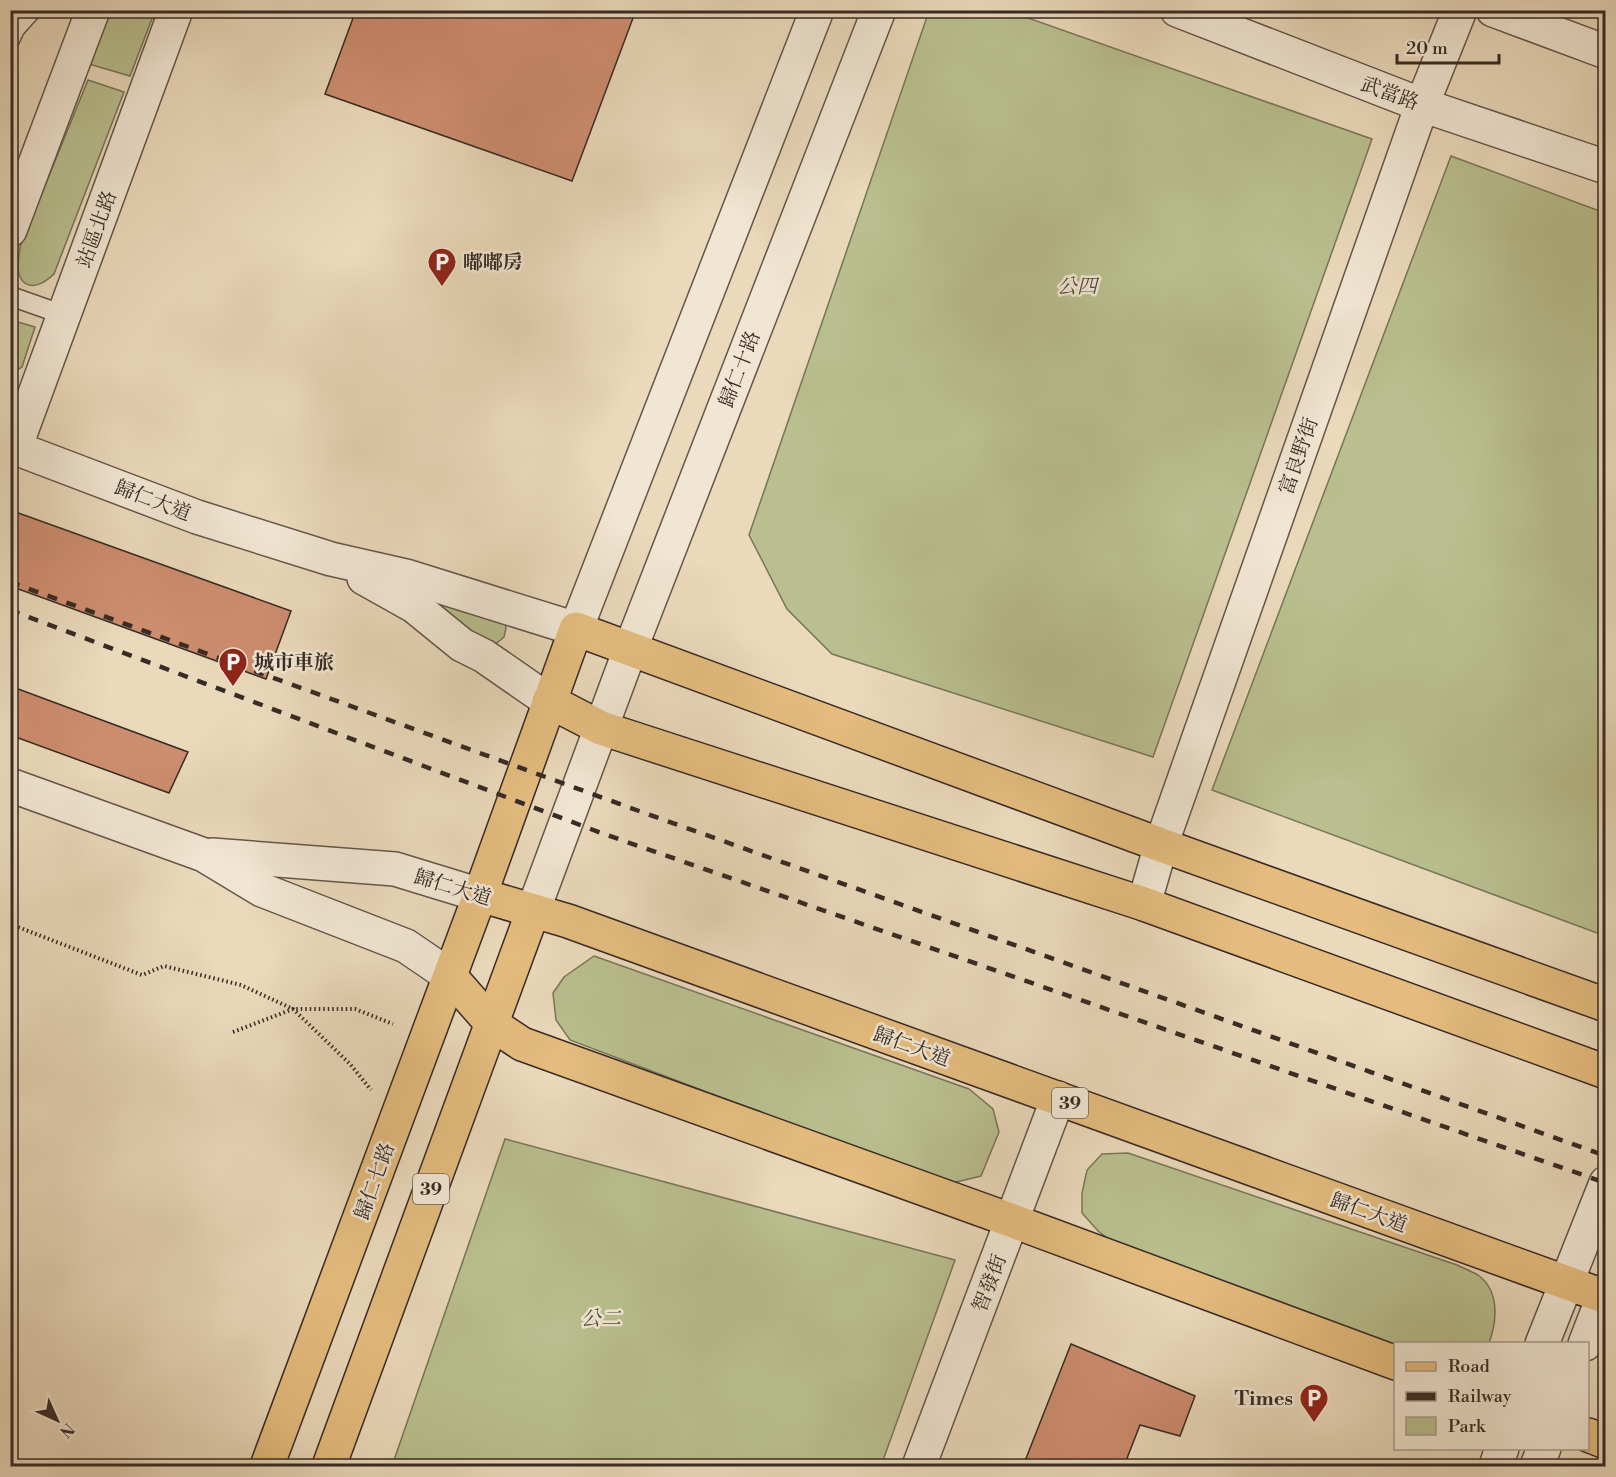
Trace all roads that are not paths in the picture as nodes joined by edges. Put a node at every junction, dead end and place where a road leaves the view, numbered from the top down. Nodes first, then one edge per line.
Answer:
1 (32, 10) edge
2 (93, 10) edge
3 (176, 10) edge
4 (817, 10) edge
5 (879, 10) edge
6 (1177, 10) edge
7 (1460, 10) edge
8 (1493, 10) edge
9 (10, 40) edge
10 (1605, 52) edge
11 (1422, 105) junction
12 (1605, 167) edge
13 (10, 230) edge
14 (10, 296) edge
15 (64, 315) junction
16 (13, 447) edge
17 (331, 559) junction
18 (576, 629) junction
19 (630, 650) junction
20 (549, 701) junction
21 (601, 728) junction
22 (10, 784) edge
23 (1161, 844) junction
24 (204, 855) junction
25 (480, 895) junction
26 (1143, 904) junction
27 (533, 911) junction
28 (450, 976) junction
29 (1605, 1005) edge
30 (492, 1024) junction
31 (1605, 1072) edge
32 (1058, 1098) junction
33 (1605, 1183) edge
34 (1013, 1221) junction
35 (1565, 1283) junction
36 (1605, 1294) edge
37 (1543, 1342) edge
38 (1586, 1342) edge
39 (1394, 1363) edge
40 (1589, 1436) edge
41 (1605, 1442) edge
42 (1502, 1450) edge
43 (1544, 1450) edge
44 (267, 1467) edge
45 (328, 1467) edge
46 (919, 1467) edge
47 (1496, 1467) edge
48 (1538, 1467) edge

1 - 9 lane
2 - 13 street
3 - 15 street, 站區北路
4 - 18 street
5 - 19 street, 歸仁十路
6 - 11 street, 武當路
7 - 11 street, 富良野街
8 - 10 street
11 - 12 street, 武當路
11 - 23 street, 富良野街
14 - 15 lane
15 - 16 street, 站區北路
16 - 17 street, 歸仁大道
17 - 18 street, 歸仁大道
17 - 20 street, 歸仁大道
18 - 19 main road, 歸仁大道
18 - 20 main road
19 - 21 street, 歸仁十路
19 - 23 main road, 歸仁大道
20 - 21 main road, 歸仁大道
20 - 25 main road, 歸仁七路
21 - 26 main road, 歸仁大道
21 - 27 street, 歸仁十路
22 - 24 street, 歸仁大道
23 - 26 street, 富良野街
23 - 29 main road, 歸仁大道
24 - 25 street, 歸仁大道
24 - 28 street, 歸仁大道
25 - 27 main road, 歸仁大道 / 39
25 - 28 main road, 歸仁七路
26 - 31 main road, 歸仁大道
27 - 30 main road, 39
27 - 32 main road, 歸仁大道 / 39
28 - 30 main road, 歸仁大道
28 - 44 main road, 歸仁七路
30 - 34 main road, 歸仁大道
30 - 45 main road, 39
32 - 34 street, 智發街
32 - 35 main road, 歸仁大道 / 39
33 - 35 street
34 - 39 main road, 歸仁大道
34 - 46 street, 智發街
35 - 36 main road, 歸仁大道 / 39
35 - 37 street
36 - 38 street
40 - 41 main road
42 - 47 street
43 - 48 street

